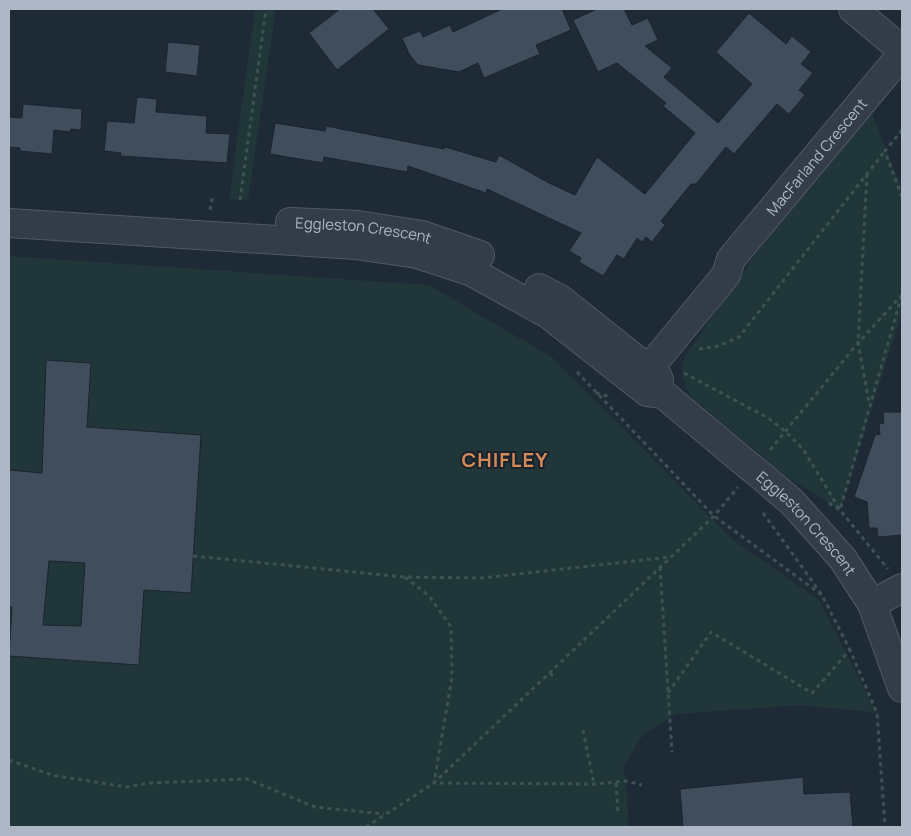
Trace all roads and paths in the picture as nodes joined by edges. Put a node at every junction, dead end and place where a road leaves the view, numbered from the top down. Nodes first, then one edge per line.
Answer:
1 (266, 9) edge
2 (853, 9) edge
3 (902, 52) edge
4 (902, 130) edge
5 (885, 151) junction
6 (867, 174) junction
7 (902, 197) edge
8 (240, 200) dead end
9 (9, 204) edge
10 (9, 223) edge
11 (902, 295) edge
12 (858, 343) junction
13 (697, 349) dead end
14 (571, 365) dead end
15 (636, 372) junction
16 (672, 386) junction
17 (870, 403) junction
18 (786, 432) junction
19 (755, 468) junction
20 (761, 509) dead end
21 (840, 510) junction
22 (714, 516) junction
23 (193, 556) dead end
24 (670, 557) junction
25 (660, 567) junction
26 (404, 577) junction
27 (897, 582) edge
28 (822, 595) junction
29 (872, 604) junction
30 (850, 650) junction
31 (550, 672) junction
32 (556, 679) dead end
33 (902, 688) edge
34 (668, 693) junction
35 (583, 730) dead end
36 (672, 752) dead end
37 (9, 760) edge
38 (434, 783) junction
39 (616, 783) junction
40 (594, 784) junction
41 (642, 785) dead end
42 (618, 813) dead end
43 (385, 815) junction
44 (366, 827) edge
45 (885, 827) edge

1 - 8 path
2 - 3 street
3 - 15 street, MacFarland Crescent
4 - 5 path
5 - 6 path
5 - 7 path
6 - 12 path
6 - 13 path
9 - 15 street, Eggleston Crescent
10 - 15 street, Eggleston Crescent
11 - 12 path
11 - 17 path
12 - 17 path
12 - 18 path
14 - 22 path
15 - 16 street, Eggleston Crescent
16 - 18 path
16 - 19 street, Eggleston Crescent
17 - 21 path
18 - 19 path
18 - 21 path
19 - 22 path
19 - 29 street, Eggleston Crescent
20 - 28 path
21 - 27 path
22 - 24 path
22 - 28 path
23 - 26 path
24 - 25 path
24 - 26 path
25 - 31 path
25 - 34 path
26 - 38 path
27 - 29 street
28 - 30 path
29 - 33 street, Eggleston Crescent
30 - 34 path
30 - 45 path
31 - 32 path
31 - 38 path
34 - 36 path
35 - 40 path
37 - 43 path
38 - 40 path
38 - 43 path
39 - 40 path
39 - 41 path
39 - 42 path
43 - 44 path

